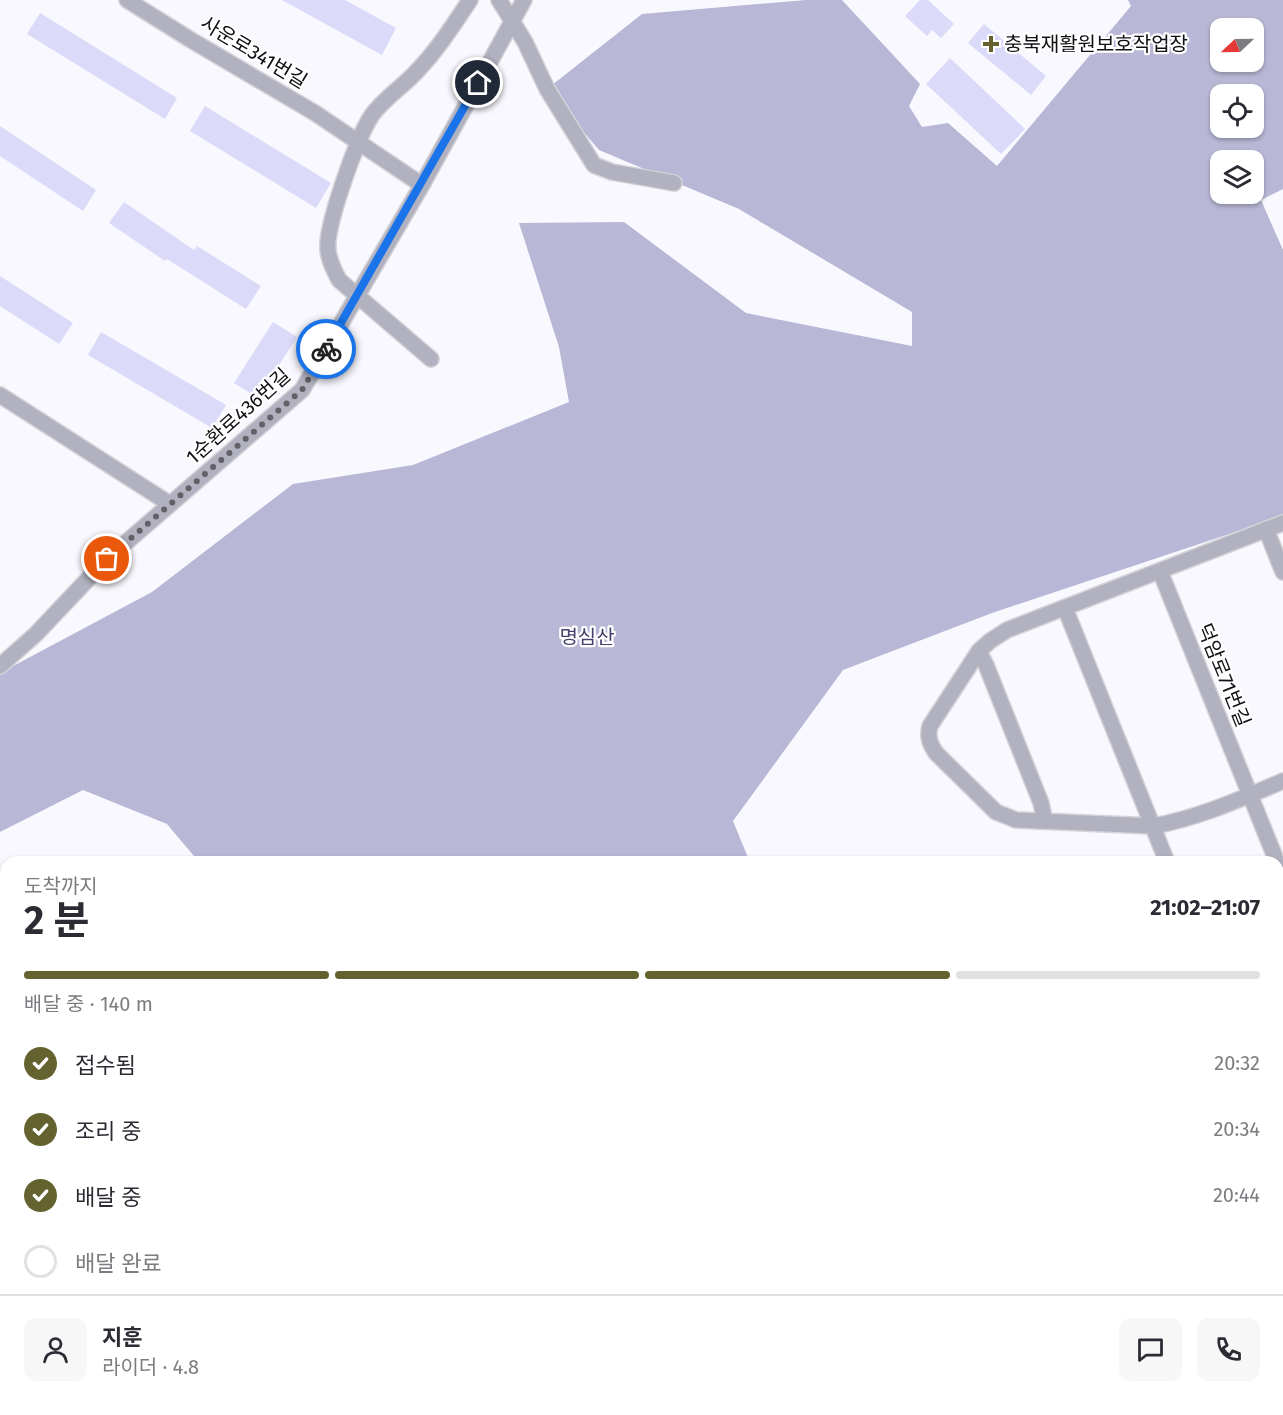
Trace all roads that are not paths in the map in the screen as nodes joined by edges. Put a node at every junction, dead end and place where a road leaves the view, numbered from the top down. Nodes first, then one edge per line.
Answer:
1 (128, 0) edge
2 (470, 0) edge
3 (499, 0) edge
4 (524, 0) edge
5 (512, 22) junction
6 (358, 141) junction
7 (674, 183) dead end
8 (422, 185) junction
9 (357, 297) junction
10 (431, 359) dead end
11 (0, 395) edge
12 (170, 504) junction
13 (1283, 523) edge
14 (1266, 529) junction
15 (1160, 571) junction
16 (1283, 572) edge
17 (1065, 608) junction
18 (978, 651) junction
19 (0, 666) edge
20 (1283, 781) edge
21 (1250, 795) junction
22 (1045, 821) junction
23 (1153, 826) junction
24 (1165, 856) edge
25 (1274, 856) edge

1 - 6 street, 사운로341번길
2 - 6 street
3 - 5 street
4 - 5 street, 1순환로436번길
5 - 7 street
5 - 8 street, 1순환로436번길
6 - 8 street
6 - 9 street
8 - 9 street, 1순환로436번길
9 - 10 street
9 - 12 street, 1순환로436번길
11 - 12 street
12 - 19 street, 1순환로436번길
13 - 14 street
14 - 15 street
14 - 16 street
15 - 17 street
15 - 21 street, 덕암로71번길
17 - 18 street
17 - 23 street
18 - 22 street
18 - 22 street
20 - 21 street
21 - 23 street
21 - 25 street, 덕암로71번길
22 - 23 street
23 - 24 street

